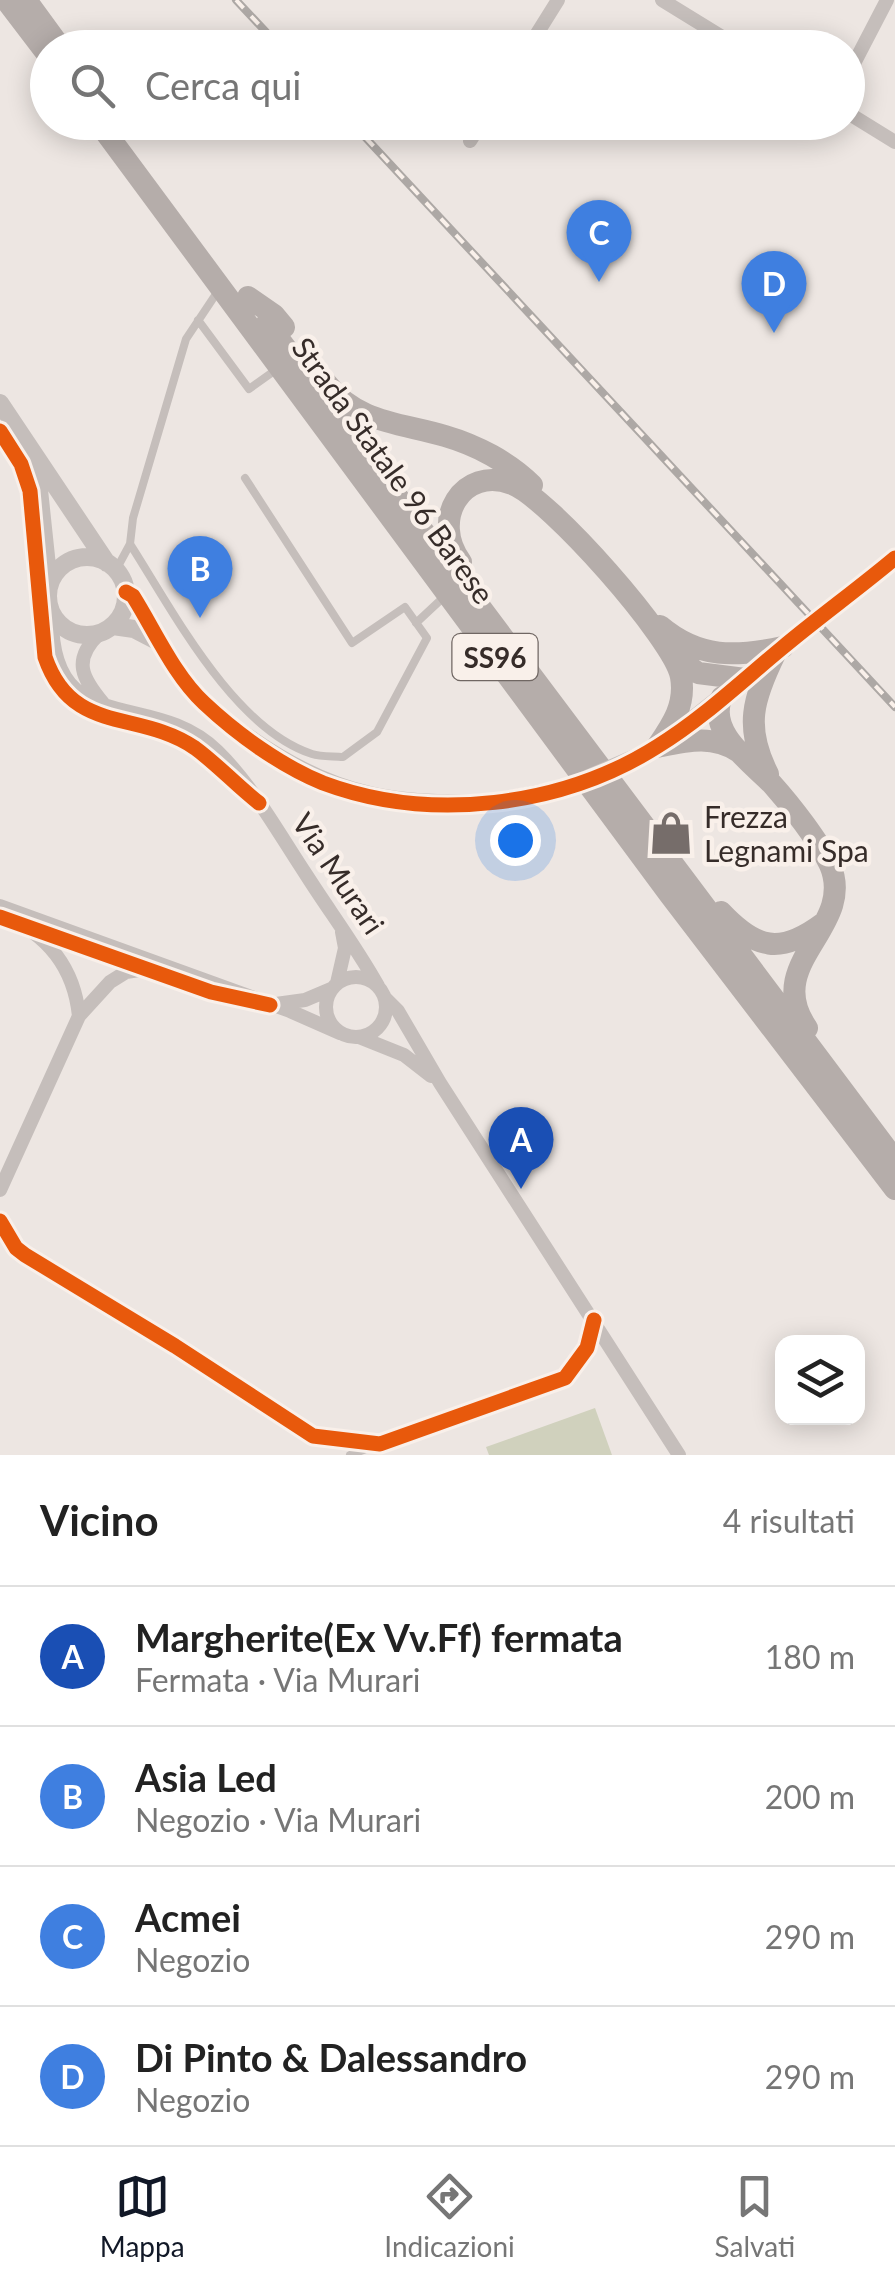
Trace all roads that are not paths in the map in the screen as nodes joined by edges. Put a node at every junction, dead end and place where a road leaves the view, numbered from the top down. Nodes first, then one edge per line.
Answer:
1 (6, 0) edge
2 (26, 0) edge
3 (558, 0) edge
4 (662, 0) edge
5 (887, 0) edge
6 (48, 30) edge
7 (539, 30) edge
8 (711, 30) edge
9 (30, 31) edge
10 (865, 42) edge
11 (865, 123) edge
12 (112, 140) edge
13 (131, 140) edge
14 (895, 142) edge
15 (221, 286) junction
16 (248, 297) junction
17 (198, 320) junction
18 (280, 366) junction
19 (0, 403) edge
20 (15, 426) junction
21 (245, 478) dead end
22 (561, 523) junction
23 (130, 544) junction
24 (891, 562) edge
25 (112, 567) junction
26 (49, 585) junction
27 (126, 592) junction
28 (448, 593) junction
29 (642, 611) junction
30 (52, 615) junction
31 (416, 623) junction
32 (106, 630) junction
33 (159, 642) junction
34 (782, 648) junction
35 (673, 654) junction
36 (744, 679) junction
37 (534, 680) junction
38 (722, 696) junction
39 (103, 704) junction
40 (653, 749) junction
41 (739, 752) junction
42 (774, 786) junction
43 (616, 790) junction
44 (0, 910) edge
45 (825, 922) junction
46 (342, 932) junction
47 (190, 976) junction
48 (334, 986) junction
49 (382, 992) junction
50 (270, 1004) junction
51 (79, 1016) junction
52 (340, 1033) junction
53 (357, 1037) junction
54 (440, 1083) junction
55 (893, 1158) edge
56 (895, 1189) edge
57 (0, 1190) edge
58 (0, 1223) edge
59 (0, 1244) edge
60 (594, 1320) junction
61 (380, 1444) junction
62 (350, 1455) edge
63 (679, 1455) edge

1 - 9 main road
2 - 6 main road
3 - 7 street
4 - 8 street
5 - 10 street
11 - 14 street
12 - 15 main road, Strada Statale 96 Barese / SS96
13 - 16 main road, Strada Statale 96 Barese / SS96
15 - 17 lane
15 - 18 main road, Strada Statale 96 Barese / SS96
16 - 22 main road
16 - 37 main road, Strada Statale 96 Barese / SS96
17 - 18 lane
17 - 23 lane
18 - 28 main road, Strada Statale 96 Barese / SS96
19 - 20 street
20 - 25 street
20 - 26 street
21 - 31 lane
22 - 29 main road
22 - 37 main road
23 - 25 lane
23 - 31 lane
24 - 34 street, bridge
25 - 26 street
25 - 27 street
26 - 30 street
27 - 32 street
27 - 33 street
28 - 31 lane
28 - 56 main road, Strada Statale 96 Barese / SS96
29 - 34 main road
29 - 35 main road
30 - 32 street
30 - 39 street, Via Murari
32 - 33 street
32 - 39 street
33 - 40 street, bridge
34 - 36 street
34 - 42 main road
35 - 36 main road
35 - 40 main road
36 - 38 street
37 - 43 main road, Strada Statale 96 Barese / SS96
38 - 40 street
38 - 41 main road
39 - 46 street, Via Murari
40 - 41 main road
41 - 42 main road
42 - 45 main road
43 - 45 main road
43 - 55 main road, Strada Statale 96 Barese / SS96
44 - 47 street
44 - 51 street
45 - 55 main road
46 - 48 street
46 - 49 street, Via Murari
47 - 50 street
47 - 51 street
48 - 49 street, Via Murari
48 - 50 street, Via Murari
48 - 52 street
49 - 53 street
49 - 54 street, Via Murari
50 - 52 street, Via Murari
51 - 57 street
52 - 53 street, Via Murari
53 - 54 street, Via Murari
54 - 60 street, Via Murari
58 - 59 street
58 - 61 street
60 - 61 street
60 - 63 street, Via Murari
61 - 62 lane

